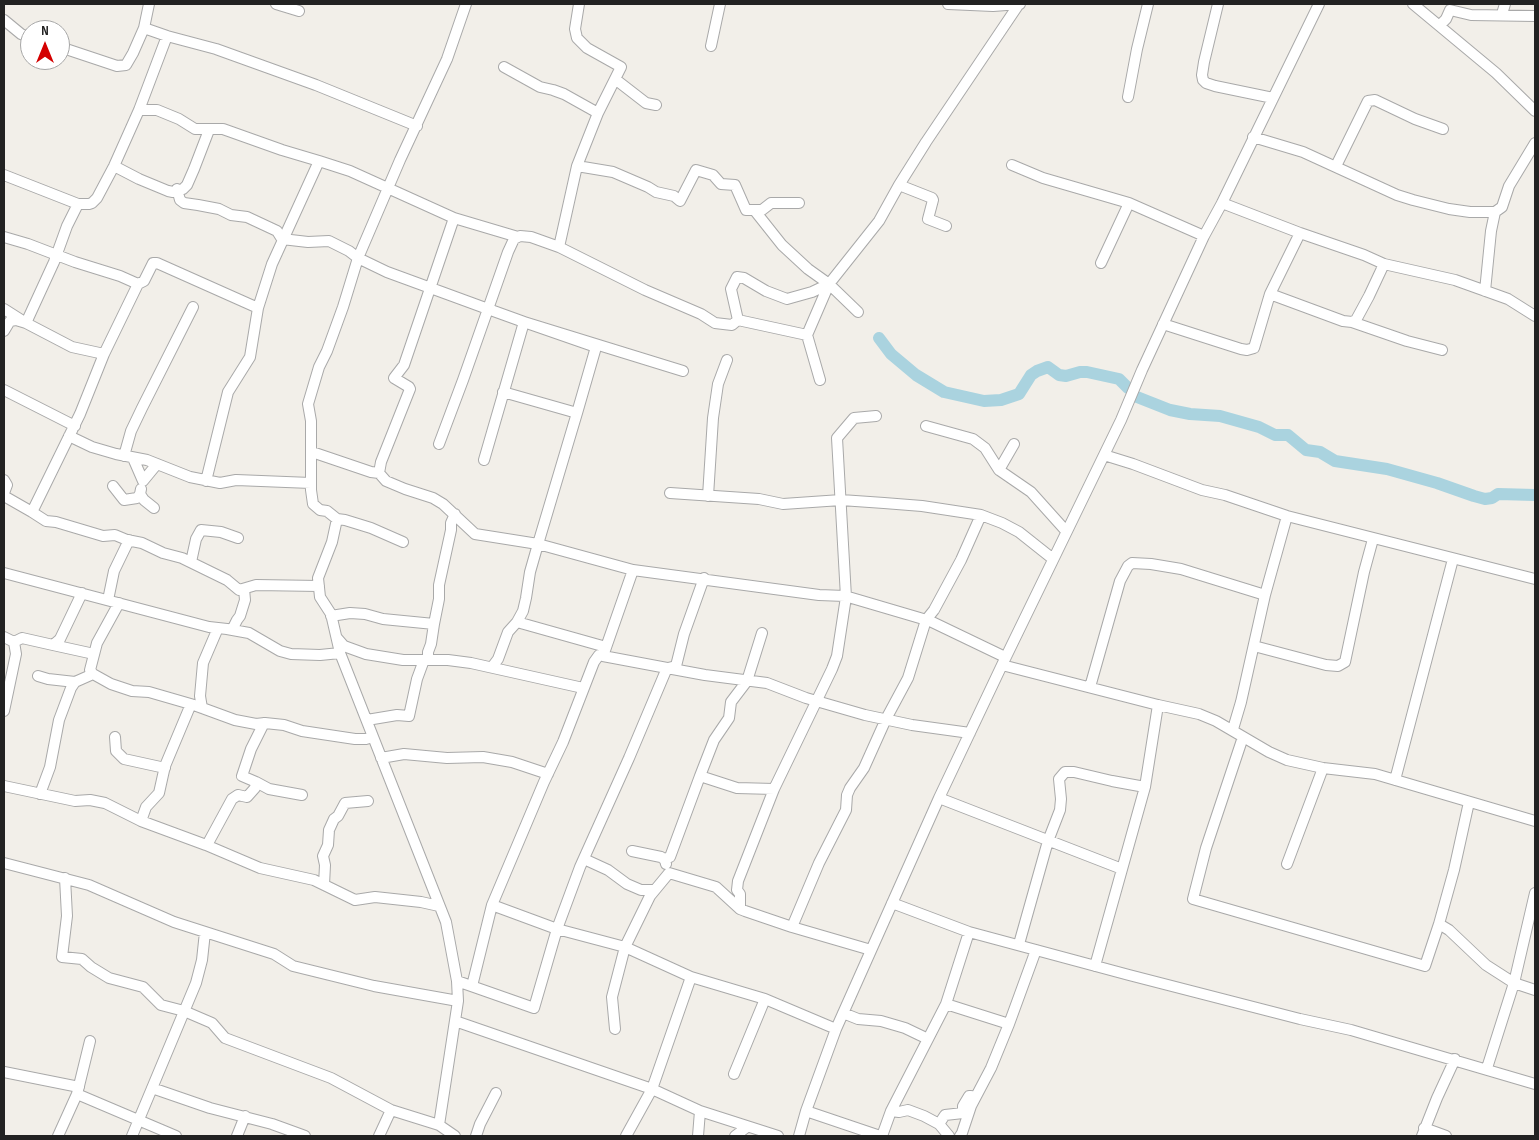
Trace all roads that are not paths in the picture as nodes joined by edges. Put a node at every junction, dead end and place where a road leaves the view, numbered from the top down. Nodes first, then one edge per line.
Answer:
1 (149, 4) edge
2 (276, 4) edge
3 (466, 4) edge
4 (579, 4) edge
5 (720, 4) edge
6 (948, 4) edge
7 (1020, 4) edge
8 (1148, 4) edge
9 (1218, 4) edge
10 (1319, 4) edge
11 (1413, 4) edge
12 (1505, 4) edge
13 (1451, 7) edge
14 (299, 11) dead end
15 (1502, 14) junction
16 (1535, 16) edge
17 (4, 20) edge
18 (1440, 25) junction
19 (144, 28) junction
20 (20, 33) edge
21 (167, 36) junction
22 (711, 46) dead end
23 (70, 50) edge
24 (504, 67) dead end
25 (615, 79) junction
26 (145, 92) junction
27 (1128, 97) dead end
28 (1273, 98) junction
29 (656, 105) dead end
30 (139, 110) junction
31 (157, 110) junction
32 (1535, 111) edge
33 (598, 113) junction
34 (417, 126) junction
35 (1443, 129) dead end
36 (209, 130) junction
37 (1253, 137) junction
38 (1535, 144) edge
39 (319, 161) junction
40 (1012, 165) dead end
41 (114, 166) junction
42 (577, 166) junction
43 (1336, 166) junction
44 (4, 175) edge
45 (899, 185) junction
46 (178, 189) junction
47 (388, 190) junction
48 (799, 202) dead end
49 (1222, 202) junction
50 (78, 204) junction
51 (1129, 204) junction
52 (755, 211) junction
53 (1495, 212) junction
54 (454, 218) junction
55 (946, 226) dead end
56 (1300, 233) junction
57 (1204, 236) junction
58 (4, 237) edge
59 (518, 237) junction
60 (282, 239) junction
61 (559, 247) junction
62 (57, 254) junction
63 (358, 258) junction
64 (1101, 263) dead end
65 (1384, 264) junction
66 (138, 284) junction
67 (829, 284) junction
68 (431, 288) junction
69 (1484, 291) junction
70 (1270, 294) junction
71 (193, 307) dead end
72 (258, 308) junction
73 (4, 309) edge
74 (488, 309) junction
75 (858, 312) dead end
76 (1535, 316) edge
77 (738, 320) junction
78 (524, 322) junction
79 (1352, 322) junction
80 (26, 323) junction
81 (1162, 324) junction
82 (4, 331) edge
83 (807, 335) junction
84 (1442, 350) dead end
85 (104, 354) junction
86 (728, 360) dead end
87 (683, 371) dead end
88 (820, 380) dead end
89 (4, 390) edge
90 (503, 392) junction
91 (577, 414) junction
92 (876, 416) dead end
93 (75, 426) junction
94 (926, 426) dead end
95 (70, 436) junction
96 (438, 444) dead end
97 (1014, 444) dead end
98 (312, 452) junction
99 (1104, 455) junction
100 (128, 457) junction
101 (484, 460) dead end
102 (157, 464) junction
103 (1000, 470) junction
104 (379, 473) junction
105 (4, 480) edge
106 (206, 480) junction
107 (143, 481) junction
108 (311, 483) junction
109 (113, 486) dead end
110 (670, 493) dead end
111 (4, 494) edge
112 (140, 494) junction
113 (708, 496) junction
114 (841, 500) junction
115 (154, 508) dead end
116 (32, 512) junction
117 (455, 514) junction
118 (981, 515) junction
119 (1287, 516) junction
120 (337, 519) junction
121 (1066, 531) junction
122 (238, 538) dead end
123 (1373, 538) junction
124 (129, 540) junction
125 (403, 542) dead end
126 (538, 544) junction
127 (1053, 559) junction
128 (1453, 559) junction
129 (191, 562) junction
130 (633, 570) junction
131 (4, 573) edge
132 (704, 578) junction
133 (1535, 579) edge
134 (319, 586) junction
135 (244, 589) junction
136 (82, 593) junction
137 (1265, 595) junction
138 (846, 597) junction
139 (113, 602) junction
140 (331, 616) junction
141 (926, 620) junction
142 (517, 622) junction
143 (434, 624) junction
144 (218, 628) junction
145 (232, 630) junction
146 (762, 633) dead end
147 (4, 638) edge
148 (337, 638) junction
149 (14, 642) junction
150 (53, 645) junction
151 (1254, 646) junction
152 (604, 651) junction
153 (94, 654) junction
154 (366, 654) junction
155 (342, 656) junction
156 (426, 660) junction
157 (1004, 661) junction
158 (492, 667) junction
159 (666, 668) junction
160 (93, 674) junction
161 (38, 676) dead end
162 (747, 681) junction
163 (75, 682) junction
164 (1090, 687) junction
165 (583, 688) junction
166 (816, 701) junction
167 (192, 704) junction
168 (1158, 705) junction
169 (202, 708) junction
170 (4, 711) edge
171 (886, 719) junction
172 (367, 720) junction
173 (264, 723) junction
174 (1233, 729) junction
175 (970, 733) junction
176 (115, 737) dead end
177 (373, 737) junction
178 (1243, 737) junction
179 (381, 758) junction
180 (165, 768) junction
181 (1323, 768) junction
182 (548, 774) junction
183 (700, 776) junction
184 (1395, 780) junction
185 (256, 782) junction
186 (4, 786) edge
187 (1145, 787) junction
188 (774, 789) junction
189 (40, 794) junction
190 (302, 795) dead end
191 (940, 798) junction
192 (368, 801) dead end
193 (1470, 802) junction
194 (141, 820) junction
195 (1535, 821) edge
196 (1048, 841) junction
197 (207, 845) junction
198 (632, 851) dead end
199 (584, 859) junction
200 (664, 859) junction
201 (4, 863) edge
202 (1288, 864) dead end
203 (1122, 869) junction
204 (669, 873) junction
205 (65, 878) junction
206 (324, 885) junction
207 (655, 890) junction
208 (1535, 893) edge
209 (892, 903) junction
210 (492, 905) junction
211 (439, 906) junction
212 (740, 909) junction
213 (1439, 924) junction
214 (792, 927) junction
215 (558, 929) junction
216 (205, 932) junction
217 (968, 932) junction
218 (1019, 944) junction
219 (625, 947) junction
220 (871, 950) junction
221 (1036, 950) junction
222 (1095, 966) junction
223 (691, 977) junction
224 (457, 981) junction
225 (1514, 983) junction
226 (472, 986) junction
227 (1535, 990) edge
228 (765, 999) junction
229 (458, 1001) junction
230 (946, 1004) junction
231 (184, 1012) junction
232 (843, 1013) junction
233 (455, 1021) junction
234 (1009, 1024) junction
235 (615, 1029) dead end
236 (836, 1029) junction
237 (928, 1039) junction
238 (90, 1040) dead end
239 (1455, 1059) junction
240 (1487, 1068) junction
241 (4, 1072) edge
242 (734, 1074) dead end
243 (1535, 1084) edge
244 (152, 1088) junction
245 (652, 1089) junction
246 (78, 1090) junction
247 (496, 1093) dead end
248 (977, 1094) junction
249 (390, 1110) junction
250 (700, 1111) junction
251 (806, 1111) junction
252 (891, 1111) junction
253 (245, 1116) junction
254 (140, 1120) junction
255 (939, 1124) junction
256 (439, 1125) junction
257 (747, 1127) junction
258 (1423, 1132) edge
259 (58, 1136) edge
260 (132, 1136) edge
261 (176, 1136) edge
262 (237, 1136) edge
263 (305, 1136) edge
264 (379, 1136) edge
265 (455, 1136) edge
266 (476, 1136) edge
267 (626, 1136) edge
268 (698, 1136) edge
269 (734, 1136) edge
270 (778, 1136) edge
271 (799, 1136) edge
272 (881, 1136) edge
273 (949, 1136) edge
274 (960, 1136) edge
275 (1446, 1136) edge

1 - 19 street
2 - 14 street
3 - 34 street
4 - 25 street
5 - 22 street
6 - 7 street
7 - 45 street
8 - 27 street
9 - 28 street
10 - 28 street
11 - 18 street
12 - 15 street
13 - 15 street
13 - 18 street
15 - 16 street
17 - 20 street
18 - 32 street
19 - 21 street
19 - 23 street
21 - 26 street
21 - 34 street
24 - 33 street
25 - 29 street
25 - 33 street
26 - 30 street
26 - 31 street
28 - 37 street
30 - 31 street
30 - 41 street
31 - 36 street
33 - 42 street
34 - 47 street
35 - 43 street
36 - 39 street
36 - 46 street
37 - 43 street
37 - 49 street
38 - 53 street
39 - 47 street
39 - 60 street
40 - 51 street
41 - 46 street
41 - 50 street
42 - 52 street
42 - 61 street
43 - 53 street
44 - 50 street
45 - 55 street
45 - 67 street
46 - 60 street
47 - 54 street
47 - 63 street
48 - 52 street
49 - 56 street
49 - 57 street
50 - 62 street
51 - 57 street
51 - 64 street
52 - 67 street
53 - 69 street
54 - 59 street
54 - 68 street
56 - 65 street
56 - 70 street
57 - 81 street
58 - 62 street
59 - 61 street
59 - 74 street
60 - 63 street
60 - 72 street
61 - 77 street
62 - 66 street
62 - 80 street
63 - 68 street
63 - 98 street
65 - 69 street
65 - 79 street
66 - 72 street
66 - 85 street
67 - 75 street
67 - 77 street
67 - 83 street
68 - 74 street
68 - 104 street
69 - 76 street
70 - 79 street
70 - 81 street
71 - 100 street
72 - 106 street
73 - 80 street
74 - 78 street
74 - 96 street
77 - 83 street
78 - 87 street
78 - 90 street
78 - 91 street
79 - 84 street
80 - 82 street
80 - 85 street
81 - 99 street
83 - 88 street
85 - 93 street
86 - 113 street
89 - 93 street
90 - 91 street
90 - 101 street
91 - 126 street
92 - 114 street
93 - 95 street
94 - 103 street
95 - 100 street
95 - 116 street
97 - 103 street
98 - 104 street
98 - 108 street
99 - 119 street
99 - 121 street
100 - 102 street
100 - 107 street
102 - 106 street
102 - 107 street
103 - 121 street
104 - 117 street
105 - 111 street
106 - 108 street
107 - 112 street
108 - 120 street
109 - 112 street
110 - 113 street
111 - 116 street
112 - 115 street
113 - 114 street
114 - 118 street
114 - 138 street
116 - 124 street
117 - 126 street
117 - 143 street
118 - 127 street
118 - 141 street
119 - 123 street
119 - 137 street
120 - 125 street
120 - 134 street
121 - 127 street
122 - 129 street
123 - 128 street
123 - 151 street
124 - 129 street
124 - 139 street
126 - 130 street
126 - 142 street
127 - 157 street
128 - 133 street
128 - 184 street
129 - 135 street
130 - 132 street
130 - 152 street
131 - 136 street
132 - 138 street
132 - 159 street
134 - 135 street
134 - 140 street
135 - 145 street
136 - 139 street
136 - 150 street
137 - 151 street
137 - 164 street
138 - 141 street
138 - 166 street
139 - 144 street
139 - 153 street
140 - 143 street
140 - 148 street
141 - 157 street
141 - 171 street
142 - 152 street
142 - 158 street
143 - 156 street
144 - 145 street
144 - 169 street
145 - 155 street
146 - 162 street
147 - 149 street
148 - 154 street
148 - 155 street
149 - 150 street
149 - 170 street
150 - 153 street
151 - 174 street
152 - 159 street
152 - 165 street
153 - 160 street
154 - 155 street
154 - 156 street
155 - 172 street
156 - 158 street
156 - 172 street
157 - 164 street
157 - 175 street
158 - 165 street
159 - 162 street
159 - 199 street
160 - 163 street
160 - 167 street
161 - 163 street
162 - 166 street
162 - 183 street
163 - 189 street
164 - 168 street
165 - 182 street
166 - 171 street
166 - 188 street
167 - 169 street
167 - 180 street
168 - 174 street
168 - 187 street
169 - 173 street
171 - 175 street
171 - 214 street
172 - 177 street
173 - 177 street
173 - 185 street
174 - 178 street
175 - 191 street
176 - 180 street
177 - 179 street
178 - 181 street
178 - 213 street
179 - 182 street
179 - 211 street
180 - 194 street
181 - 184 street
181 - 202 street
182 - 210 street
183 - 188 street
183 - 200 street
184 - 193 street
185 - 190 street
185 - 197 street
186 - 189 street
187 - 196 street
187 - 203 street
188 - 212 street
189 - 194 street
191 - 196 street
191 - 209 street
192 - 206 street
193 - 195 street
193 - 213 street
194 - 197 street
196 - 203 street
196 - 218 street
197 - 206 street
198 - 200 street
199 - 207 street
199 - 215 street
200 - 204 street
201 - 205 street
203 - 222 street
204 - 207 street
204 - 212 street
205 - 216 street
205 - 231 street
206 - 211 street
207 - 219 street
208 - 225 street
209 - 217 street
209 - 220 street
210 - 215 street
210 - 226 street
211 - 224 street
212 - 214 street
213 - 225 street
214 - 220 street
215 - 219 street
215 - 226 street
216 - 229 street
216 - 231 street
217 - 218 street
217 - 230 street
218 - 221 street
219 - 223 street
219 - 235 street
220 - 232 street
221 - 222 street
221 - 234 street
222 - 239 street
223 - 228 street
223 - 245 street
224 - 226 street
224 - 229 street
225 - 227 street
225 - 240 street
228 - 236 street
228 - 242 street
229 - 233 street
230 - 234 street
230 - 237 street
231 - 244 street
231 - 249 street
232 - 236 street
232 - 237 street
233 - 245 street
233 - 256 street
234 - 248 street
236 - 251 street
237 - 252 street
238 - 246 street
239 - 240 street
239 - 258 street
240 - 243 street
241 - 246 street
244 - 253 street
244 - 254 street
245 - 250 street
245 - 267 street
246 - 254 street
246 - 259 street
247 - 266 street
248 - 255 street
248 - 274 street
249 - 256 street
249 - 264 street
250 - 257 street
250 - 268 street
251 - 271 street
251 - 272 street
252 - 255 street
252 - 272 street
253 - 262 street
253 - 263 street
254 - 260 street
254 - 261 street
255 - 273 street
256 - 265 street
257 - 269 street
257 - 270 street
258 - 275 street

